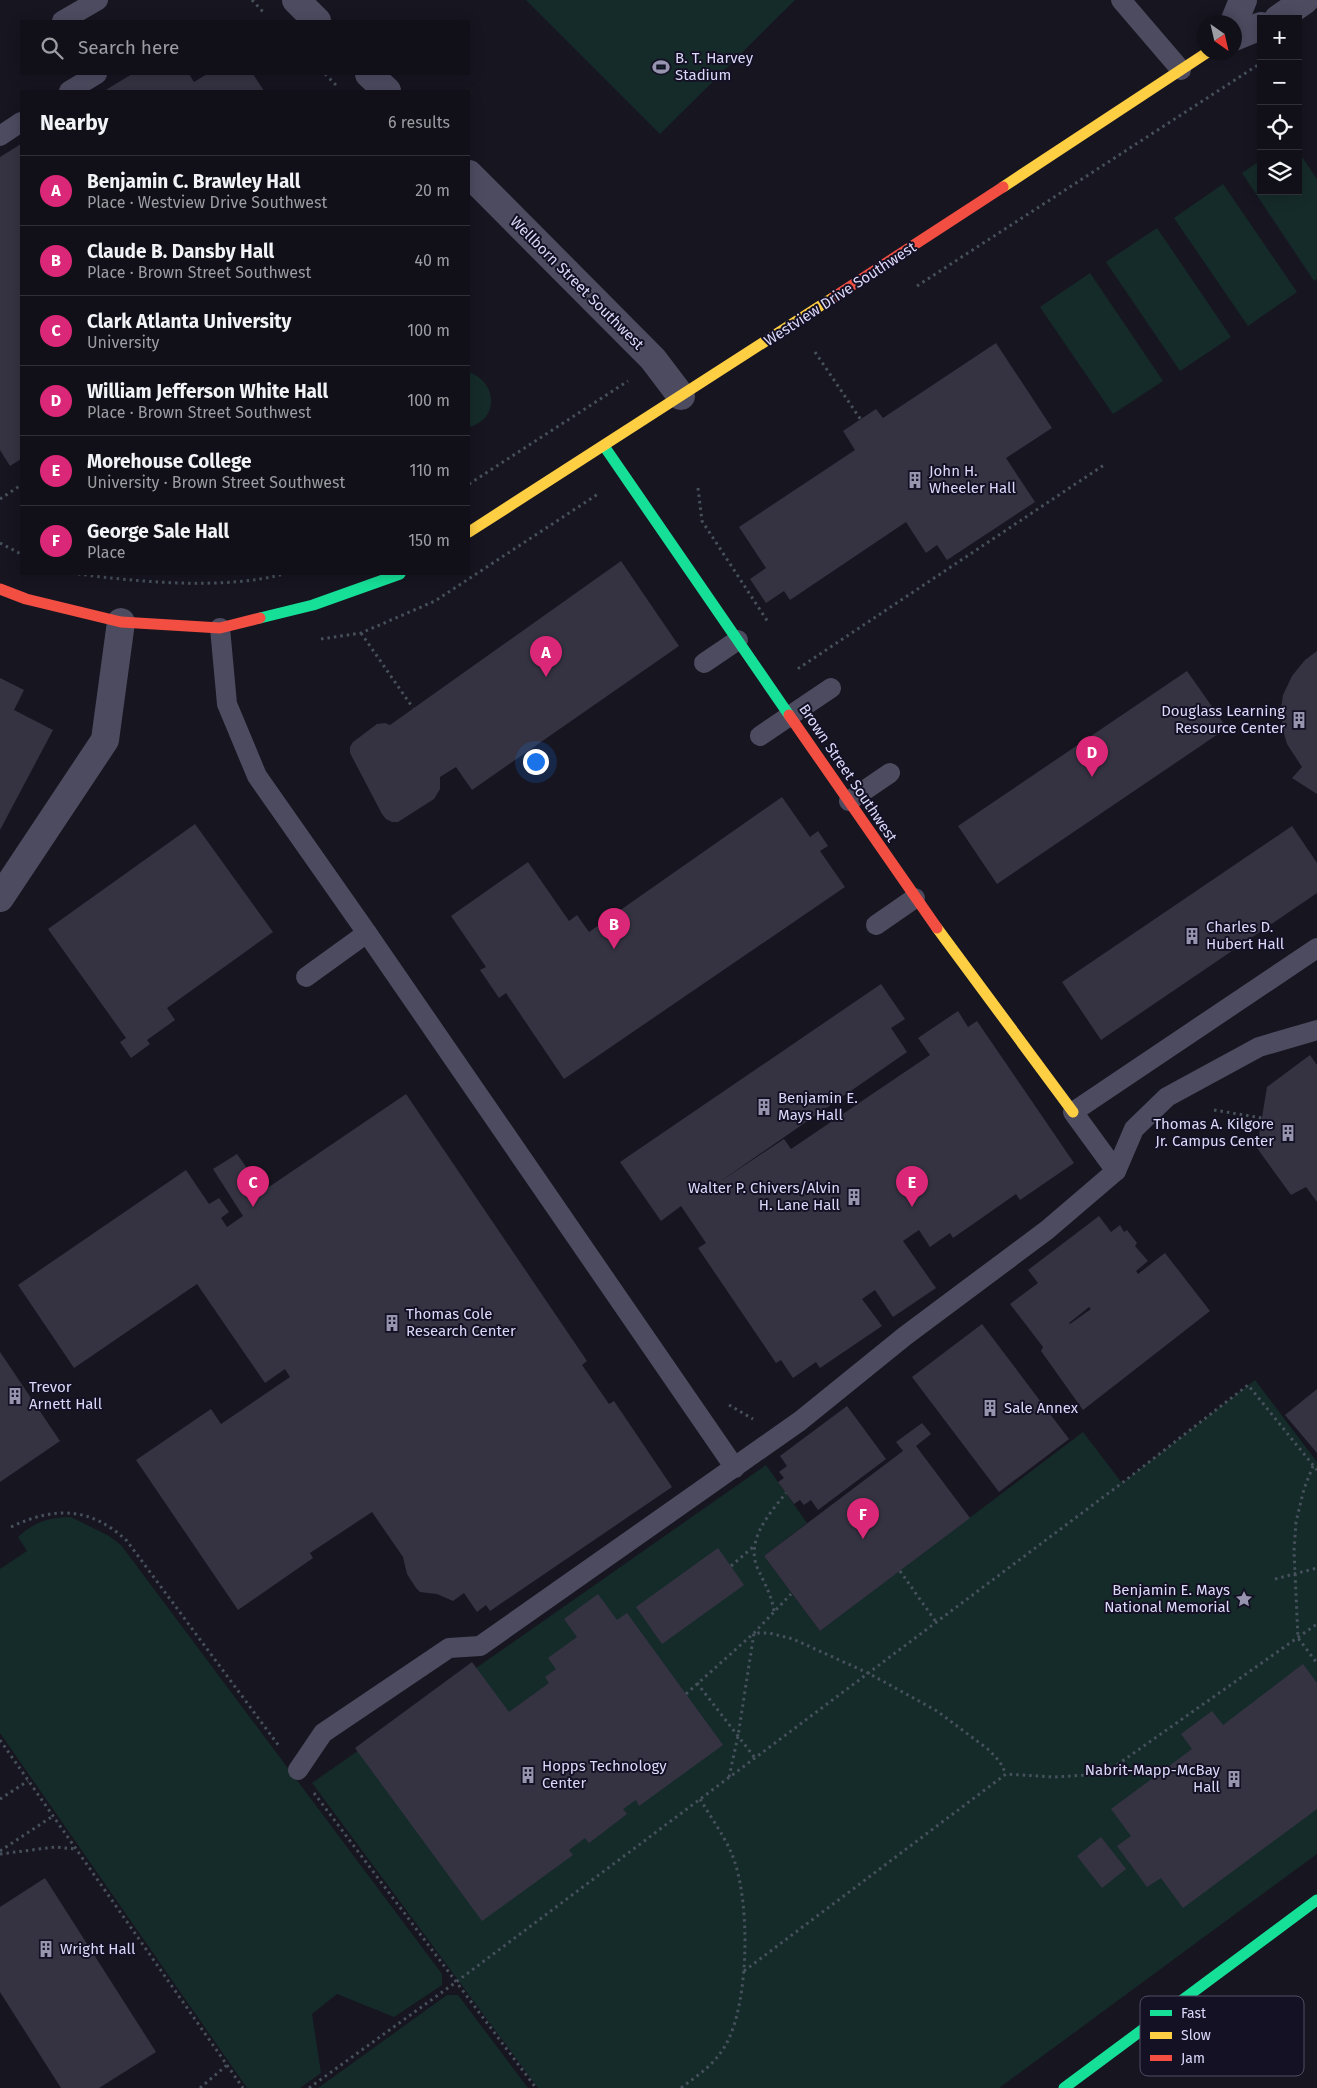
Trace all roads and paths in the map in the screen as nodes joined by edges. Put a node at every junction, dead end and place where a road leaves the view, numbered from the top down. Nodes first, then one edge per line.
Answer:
1 (98, 0) edge
2 (252, 0) edge
3 (296, 0) edge
4 (1121, 0) edge
5 (1243, 0) edge
6 (1305, 0) edge
7 (266, 14) dead end
8 (1237, 15) edge
9 (1284, 15) edge
10 (64, 20) edge
11 (316, 20) edge
12 (1257, 28) edge
13 (1242, 34) edge
14 (1197, 59) edge
15 (1257, 66) edge
16 (1181, 70) junction
17 (94, 75) edge
18 (326, 75) edge
19 (370, 75) edge
20 (71, 90) edge
21 (341, 90) edge
22 (386, 90) edge
23 (20, 123) edge
24 (0, 136) edge
25 (470, 175) edge
26 (914, 288) dead end
27 (823, 346) dead end
28 (815, 352) junction
29 (807, 357) dead end
30 (622, 373) dead end
31 (681, 396) junction
32 (861, 420) dead end
33 (604, 446) junction
34 (1104, 465) dead end
35 (625, 476) junction
36 (470, 483) edge
37 (20, 486) edge
38 (698, 488) dead end
39 (0, 499) edge
40 (470, 531) edge
41 (0, 544) edge
42 (20, 554) edge
43 (89, 575) edge
44 (280, 575) edge
45 (397, 575) edge
46 (0, 589) edge
47 (121, 622) junction
48 (772, 627) dead end
49 (220, 628) junction
50 (361, 633) junction
51 (738, 640) junction
52 (313, 641) dead end
53 (793, 660) dead end
54 (704, 663) dead end
55 (831, 688) dead end
56 (414, 708) dead end
57 (791, 716) junction
58 (760, 736) dead end
59 (890, 773) dead end
60 (849, 801) junction
61 (0, 898) edge
62 (915, 898) junction
63 (876, 925) dead end
64 (367, 933) junction
65 (1317, 948) edge
66 (306, 977) dead end
67 (1317, 1030) edge
68 (1214, 1110) dead end
69 (1073, 1112) junction
70 (1262, 1118) dead end
71 (1116, 1171) junction
72 (722, 1398) dead end
73 (761, 1424) dead end
74 (1314, 1465) junction
75 (735, 1468) junction
76 (1317, 1470) edge
77 (786, 1493) dead end
78 (754, 1547) junction
79 (731, 1566) dead end
80 (1317, 1568) edge
81 (900, 1571) dead end
82 (1295, 1575) junction
83 (1275, 1579) dead end
84 (792, 1594) dead end
85 (774, 1611) junction
86 (936, 1622) junction
87 (1317, 1624) edge
88 (754, 1632) junction
89 (1298, 1638) junction
90 (1317, 1663) edge
91 (868, 1673) junction
92 (697, 1683) junction
93 (686, 1694) dead end
94 (738, 1736) junction
95 (0, 1740) edge
96 (754, 1758) junction
97 (298, 1770) dead end
98 (1006, 1774) junction
99 (728, 1778) junction
100 (28, 1781) junction
101 (0, 1799) edge
102 (700, 1799) junction
103 (52, 1816) junction
104 (76, 1849) junction
105 (0, 1853) edge
106 (1317, 1900) edge
107 (744, 1971) junction
108 (1188, 1996) edge
109 (1140, 2032) edge
110 (227, 2066) junction
111 (200, 2088) edge
112 (243, 2088) edge
113 (309, 2088) edge
114 (681, 2088) edge
115 (1064, 2088) edge

1 - 10 lane
2 - 7 path
3 - 11 street
4 - 16 lane
5 - 8 street
6 - 9 street
12 - 13 street
14 - 16 street, Westview Drive Southwest
15 - 26 path
16 - 31 street, Westview Drive Southwest
17 - 20 lane
18 - 21 path
19 - 22 street
23 - 24 lane
25 - 31 street, Wellborn Street Southwest
27 - 28 path
28 - 29 path
28 - 32 path
30 - 36 path
31 - 33 street, Westview Drive Southwest
33 - 35 street, Brown Street Southwest
33 - 40 street, Westview Drive Southwest
34 - 53 path
35 - 50 path
35 - 51 street, Brown Street Southwest
37 - 39 path
38 - 48 path
41 - 42 path
43 - 44 path
45 - 49 street
46 - 47 street
47 - 49 street
47 - 61 street
49 - 64 lane
50 - 52 path
50 - 56 path
51 - 54 lane
51 - 57 street, Brown Street Southwest
55 - 57 lane
57 - 58 lane
57 - 60 street, Brown Street Southwest
59 - 60 lane
60 - 62 street, Brown Street Southwest
62 - 63 lane
62 - 69 street, Brown Street Southwest
64 - 66 lane
64 - 75 lane
65 - 69 lane
67 - 71 lane
68 - 70 path
69 - 71 lane
71 - 75 lane
72 - 73 path
74 - 76 path
74 - 82 path
74 - 86 path
75 - 97 lane
77 - 78 path
78 - 79 path
78 - 85 path
80 - 82 path
81 - 86 path
82 - 83 path
82 - 89 path
84 - 85 path
85 - 88 path
86 - 91 path
87 - 89 path
88 - 91 path
88 - 92 path
88 - 94 path
89 - 90 path
89 - 98 path
91 - 96 path
91 - 98 path
92 - 93 path
92 - 94 path
94 - 96 path
94 - 99 path
95 - 100 path
96 - 99 path
98 - 107 path
99 - 102 path
100 - 101 path
100 - 103 path
102 - 107 path
102 - 113 path
103 - 104 path
103 - 105 path
104 - 105 path
104 - 110 path
106 - 108 street
107 - 114 path
109 - 115 street
110 - 111 path
110 - 112 path

